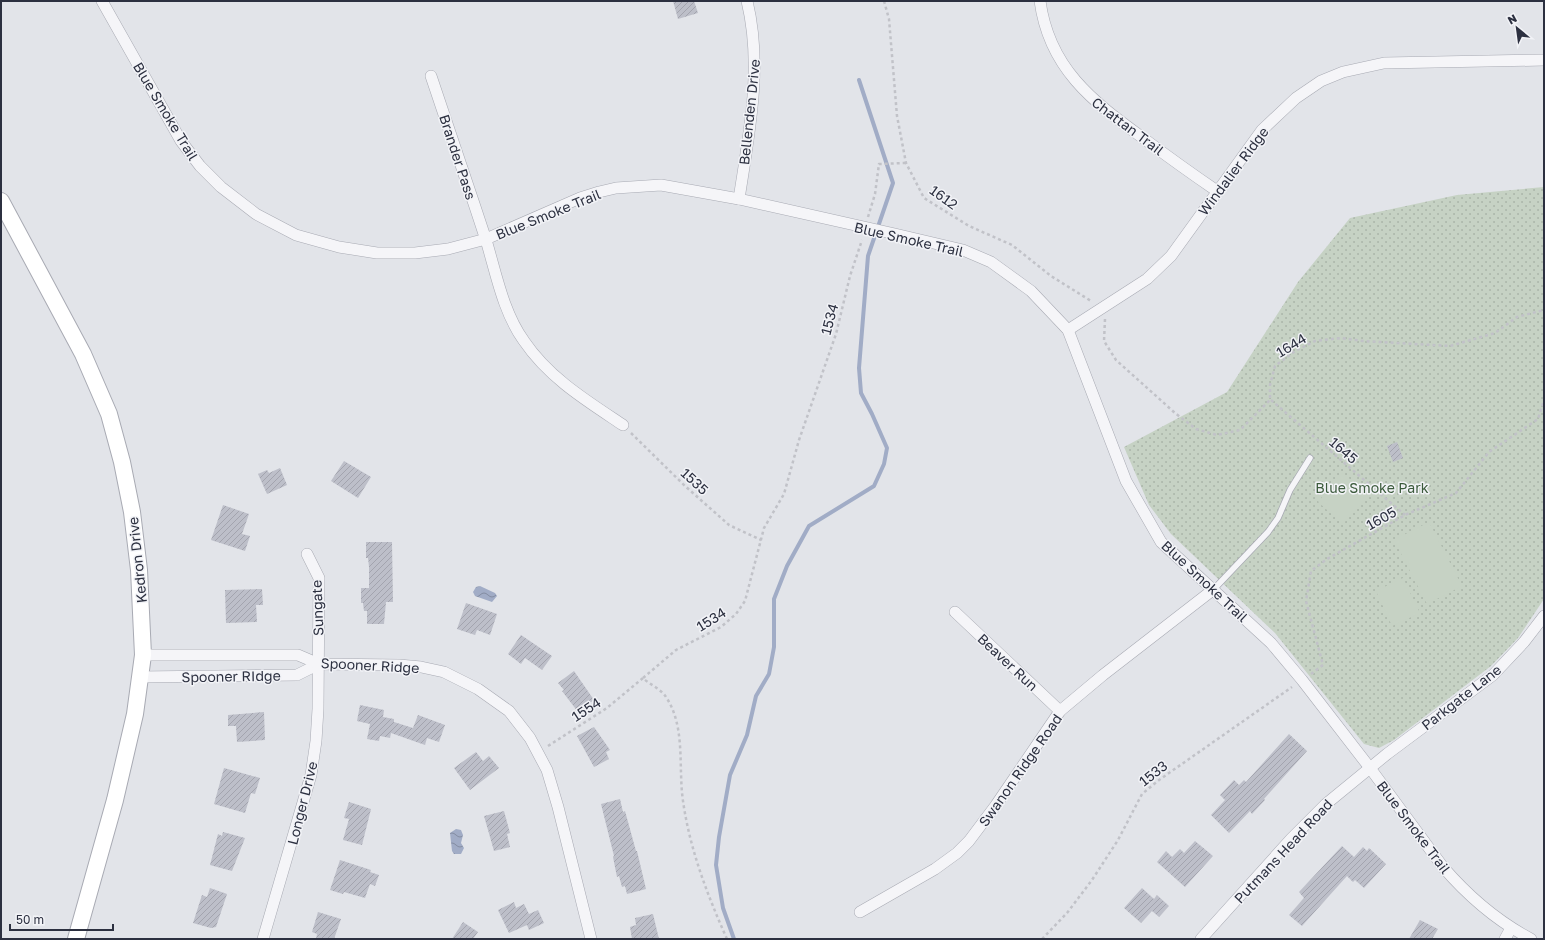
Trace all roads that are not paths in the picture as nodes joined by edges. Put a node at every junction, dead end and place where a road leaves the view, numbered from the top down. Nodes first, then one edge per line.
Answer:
1 (102, 1) edge
2 (747, 1) edge
3 (1040, 1) edge
4 (1544, 60) edge
5 (431, 76) dead end
6 (1217, 191) junction
7 (739, 199) junction
8 (1, 201) edge
9 (486, 239) junction
10 (1068, 330) junction
11 (623, 426) road end
12 (1310, 458) dead end
13 (307, 554) dead end
14 (1214, 590) junction
15 (955, 612) dead end
16 (1544, 616) edge
17 (142, 655) junction
18 (319, 664) junction
19 (140, 677) junction
20 (1060, 711) junction
21 (1370, 768) junction
22 (860, 912) dead end
23 (1511, 928) junction
24 (76, 939) edge
25 (263, 939) edge
26 (591, 939) edge
27 (1201, 939) edge
28 (1505, 939) edge
29 (1531, 939) edge

1 - 9 street, Blue Smoke Trail
2 - 7 street, Bellenden Drive
3 - 6 street, Chattan Trail
4 - 6 street, Windalier Ridge
5 - 9 street, Brander Pass
6 - 10 street, Windalier Ridge
7 - 9 street, Blue Smoke Trail
7 - 10 street, Blue Smoke Trail
8 - 17 street, Kedron Drive
9 - 11 street, Brander Pass
10 - 14 street, Blue Smoke Trail
12 - 14 lane
13 - 18 street, Sungate
14 - 20 street, Swanon Ridge Road
14 - 21 street, Blue Smoke Trail
15 - 20 street, Beaver Run
16 - 21 street, Parkgate Lane
17 - 18 street, Spooner Ridge
17 - 19 street, Kedron Drive
18 - 19 street, Spooner RIdge
18 - 25 street, Longer Drive
18 - 26 street, Spooner Ridge
19 - 24 street, Kedron Drive
20 - 22 street, Swanon Ridge Road
21 - 23 street, Blue Smoke Trail
21 - 27 street, Putmans Head Road
23 - 28 street
23 - 29 street, Blue Smoke Trail

